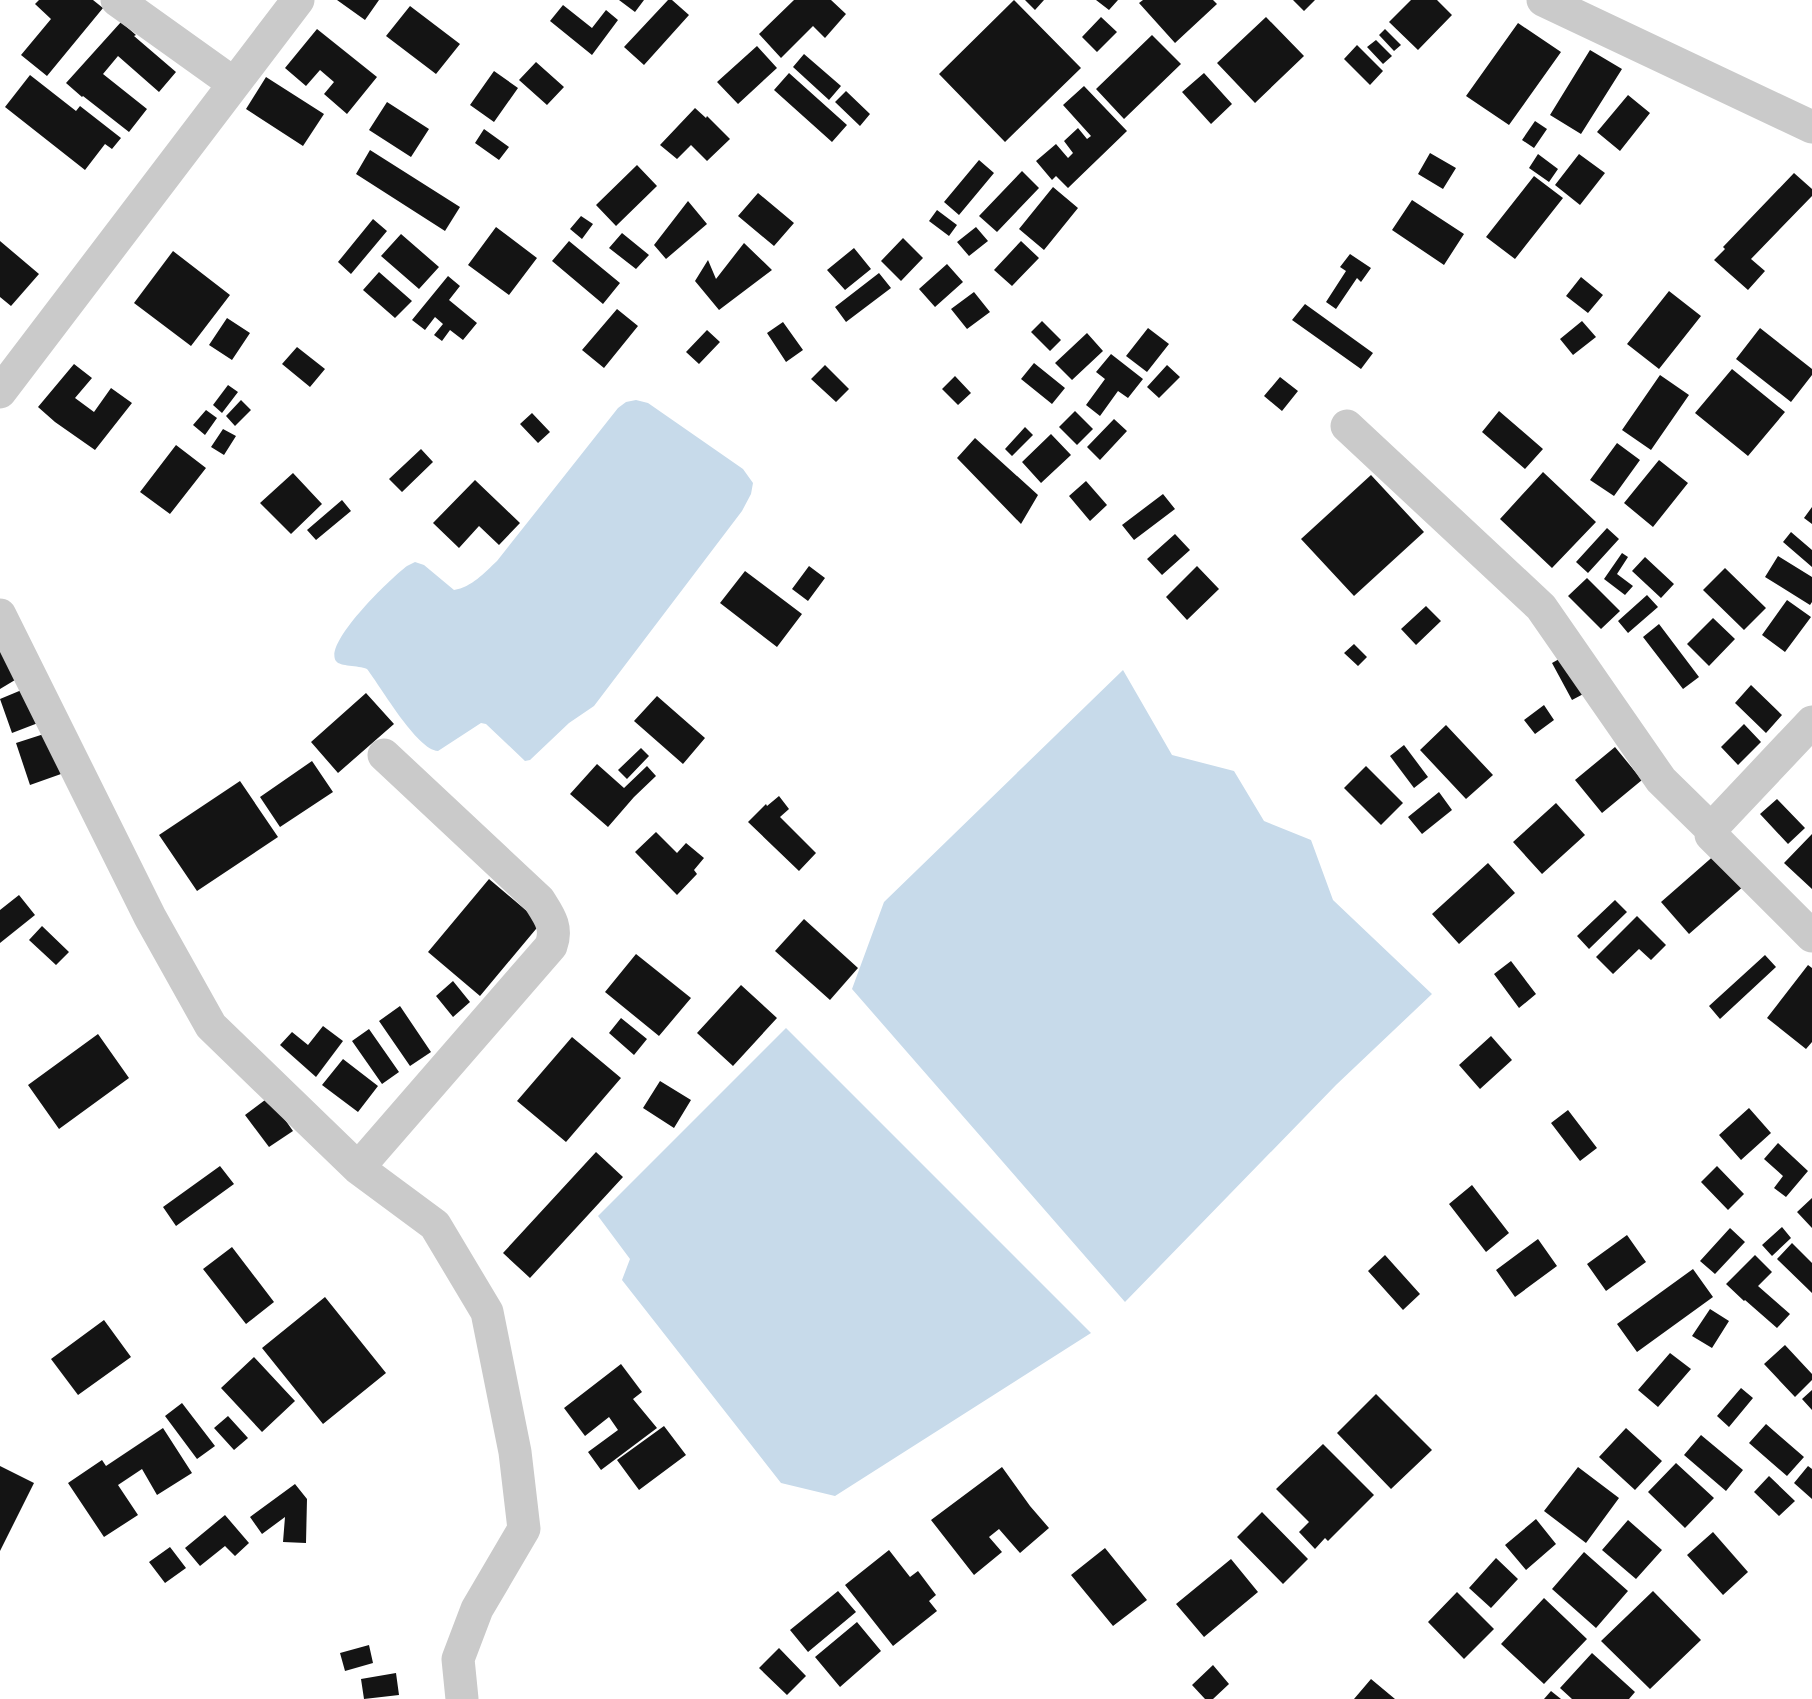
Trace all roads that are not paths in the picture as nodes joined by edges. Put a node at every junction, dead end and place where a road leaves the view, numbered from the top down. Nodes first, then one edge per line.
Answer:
1 (117, 0) edge
2 (297, 0) edge
3 (1543, 0) edge
4 (233, 83) junction
5 (1812, 127) edge
6 (0, 392) edge
7 (1347, 426) dead end
8 (0, 615) edge
9 (1812, 722) edge
10 (384, 755) dead end
11 (1711, 829) junction
12 (1812, 936) edge
13 (358, 1168) junction
14 (462, 1699) edge

1 - 4 street
2 - 4 street
3 - 5 street
4 - 6 street
7 - 11 street
8 - 13 street
9 - 11 street
10 - 13 street
11 - 12 street
13 - 14 street

